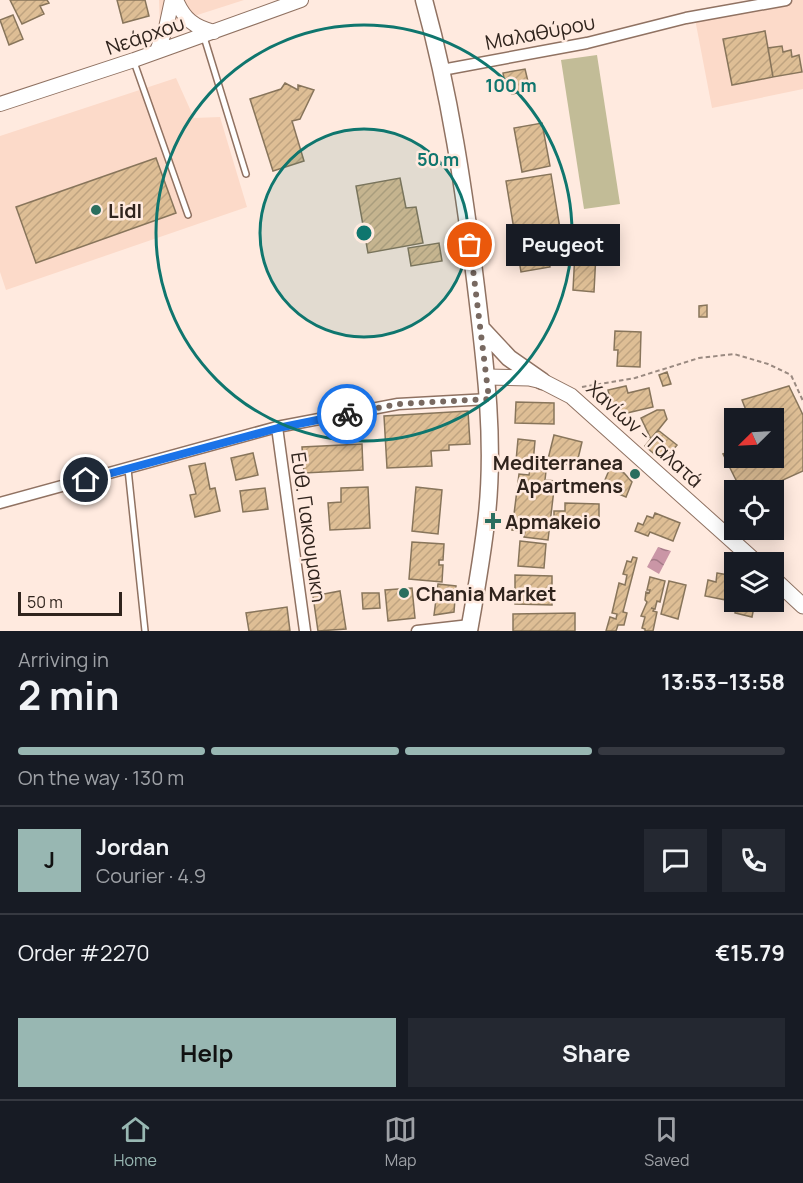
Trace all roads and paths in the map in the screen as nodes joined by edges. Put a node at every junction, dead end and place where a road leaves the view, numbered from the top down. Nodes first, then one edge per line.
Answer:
1 (174, 0) edge
2 (301, 0) edge
3 (424, 0) edge
4 (786, 0) edge
5 (209, 34) junction
6 (156, 51) junction
7 (134, 60) junction
8 (442, 70) junction
9 (0, 104) edge
10 (246, 174) dead end
11 (188, 214) dead end
12 (481, 328) junction
13 (487, 377) junction
14 (542, 381) junction
15 (571, 396) junction
16 (489, 399) junction
17 (803, 401) edge
18 (278, 428) junction
19 (128, 468) junction
20 (0, 503) edge
21 (745, 552) edge
22 (784, 588) edge
23 (803, 606) edge
24 (469, 628) edge
25 (146, 631) edge
26 (305, 631) edge
27 (417, 631) edge

1 - 5 street
1 - 6 street
2 - 5 street, Νεάρχου
3 - 8 main road
4 - 8 street, Μαλαθύρου
5 - 6 street, Νεάρχου
5 - 10 lane
6 - 7 street, Νεάρχου
7 - 9 street, Νεάρχου
7 - 11 lane
8 - 12 main road
12 - 13 main road
12 - 14 main road
13 - 14 main road, Χανίων - Γαλατά
13 - 16 main road
14 - 15 main road, Χανίων - Γαλατά
15 - 17 path
15 - 21 main road, Χανίων - Γαλατά
16 - 18 street
16 - 24 main road
18 - 19 street
18 - 26 street, Ευθ. Γιακουμακη
19 - 20 street
19 - 25 lane
22 - 23 main road
24 - 27 street

